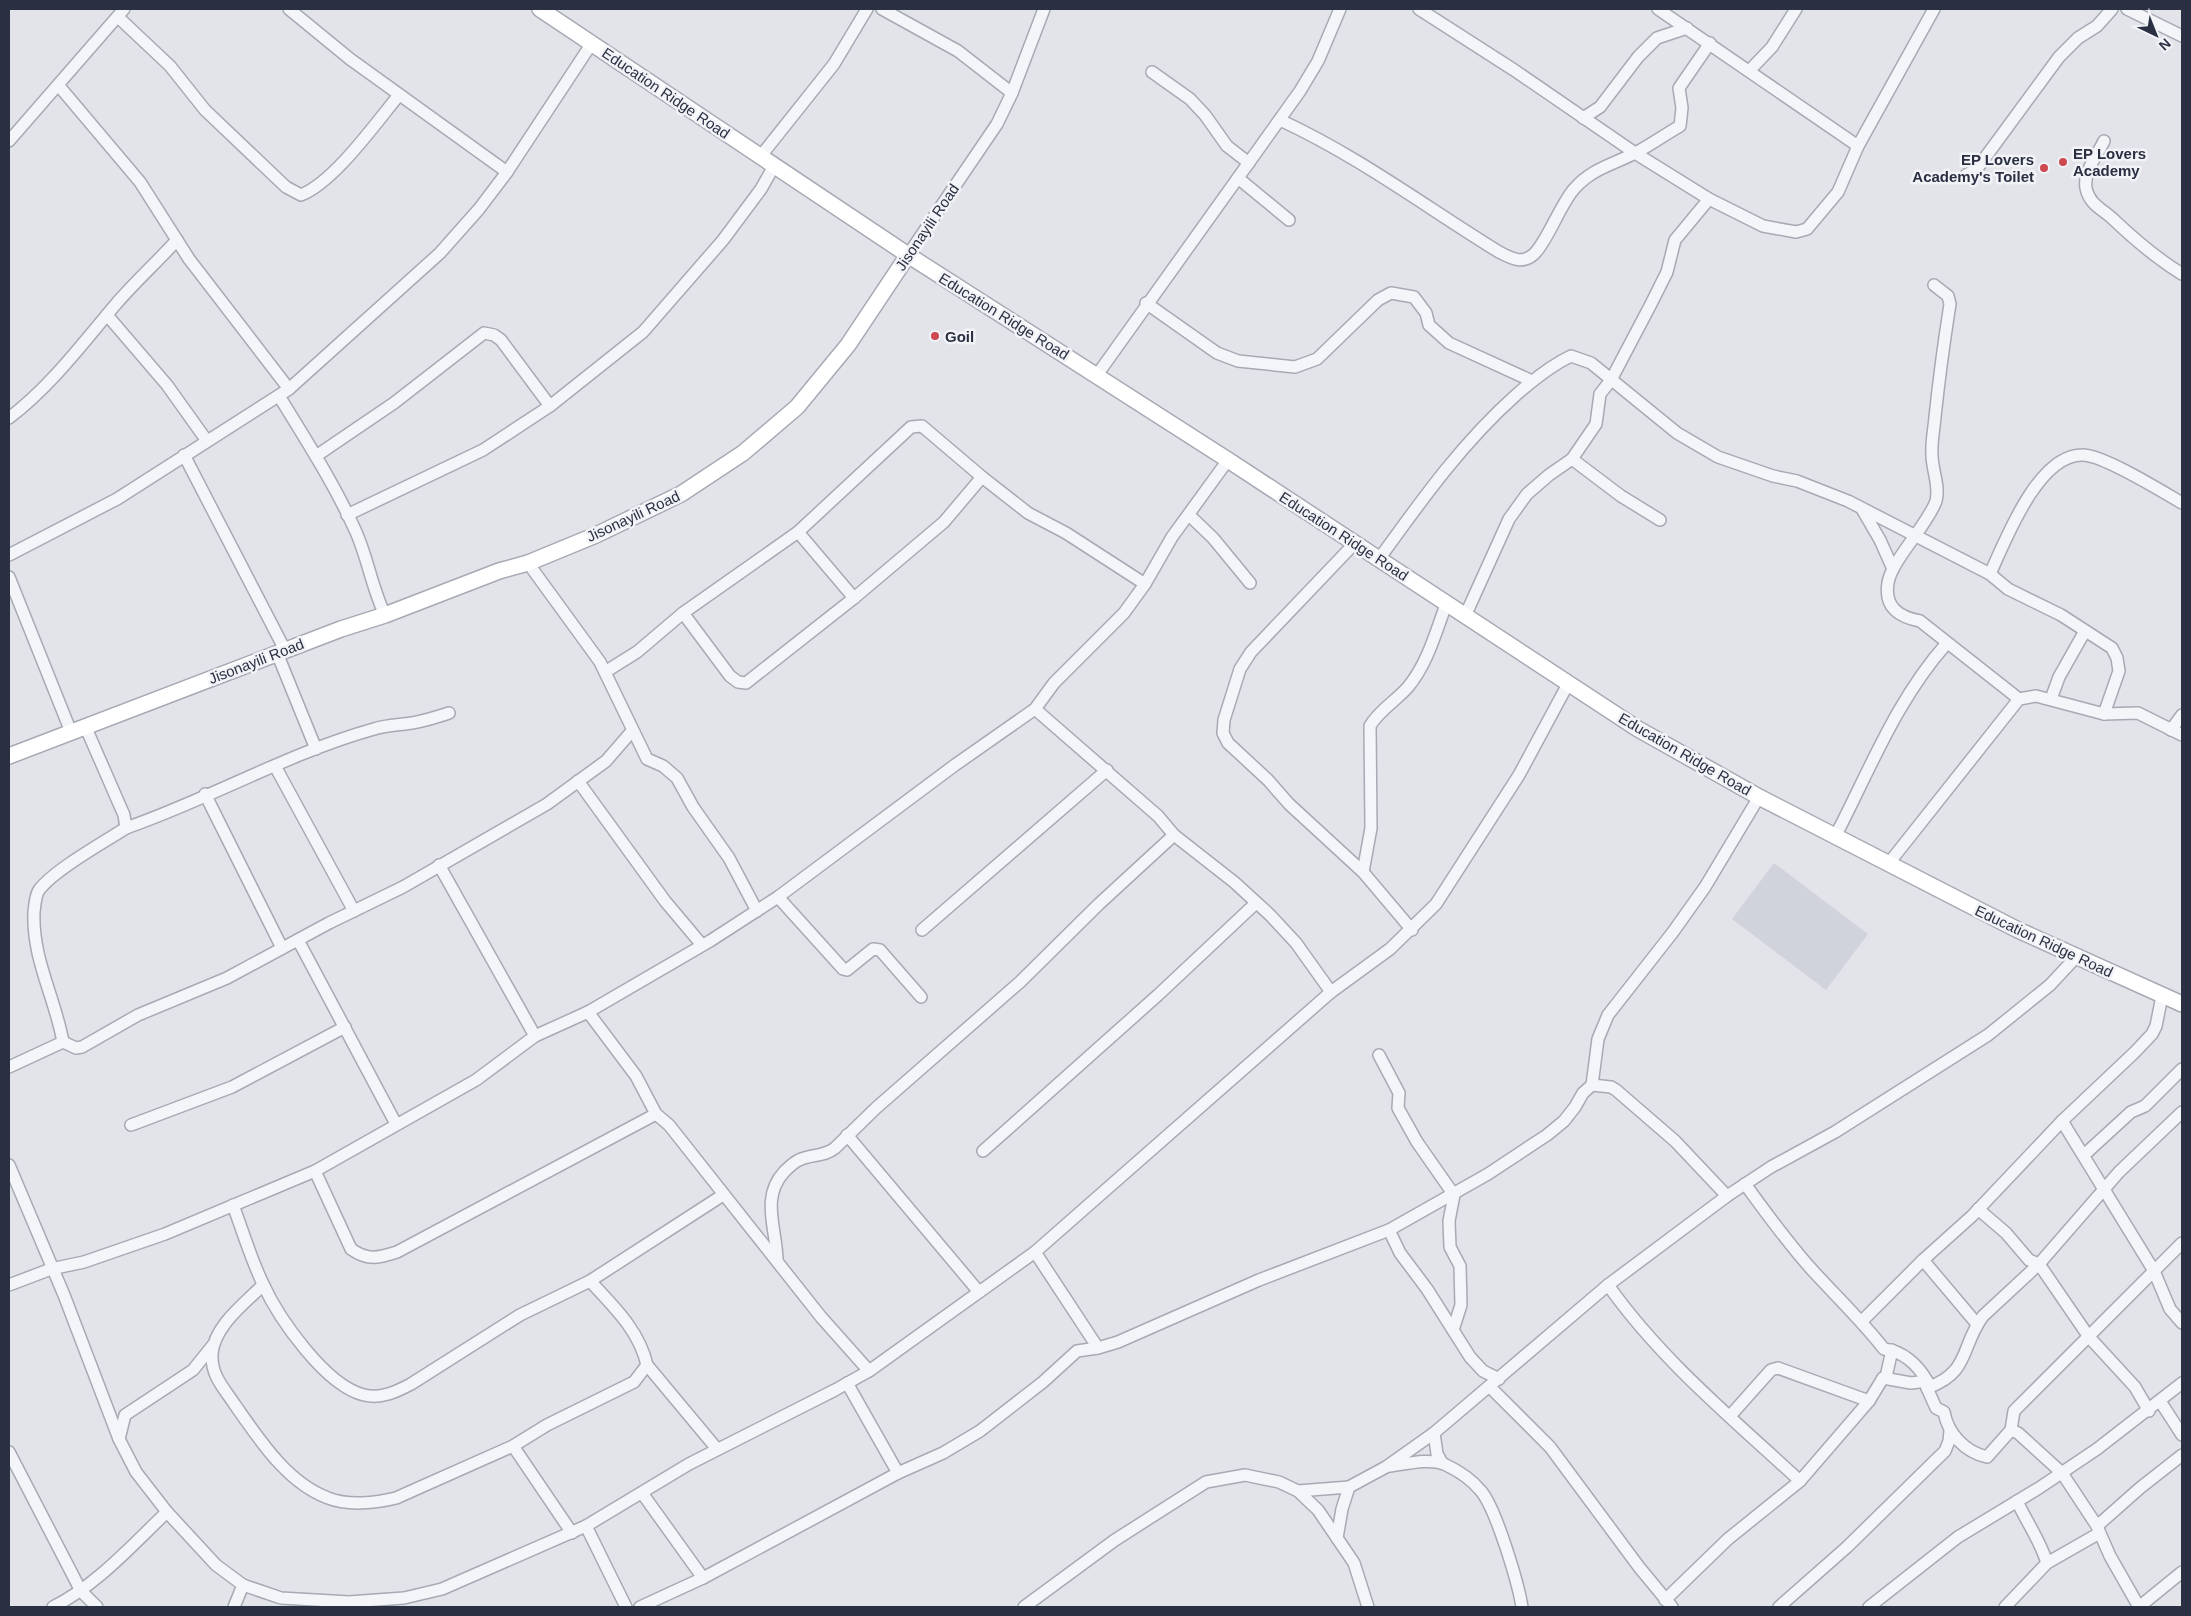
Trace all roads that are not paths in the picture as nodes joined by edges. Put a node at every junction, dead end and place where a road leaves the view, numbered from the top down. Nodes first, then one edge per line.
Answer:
1 (289, 9) edge
2 (540, 9) edge
3 (867, 9) edge
4 (882, 9) edge
5 (1044, 9) edge
6 (1340, 9) edge
7 (1419, 9) edge
8 (1660, 9) edge
9 (1796, 9) edge
10 (1934, 9) edge
11 (2112, 9) edge
12 (2126, 9) edge
13 (121, 13) edge
14 (1687, 28) junction
15 (2182, 36) edge
16 (592, 43) junction
17 (1710, 43) junction
18 (1750, 70) junction
19 (1152, 72) dead end
20 (59, 86) junction
21 (1012, 93) junction
22 (399, 96) junction
23 (1583, 118) junction
24 (1280, 120) junction
25 (9, 141) edge
26 (2104, 141) dead end
27 (1858, 146) junction
28 (1635, 153) junction
29 (760, 157) junction
30 (1249, 163) junction
31 (774, 166) junction
32 (507, 172) junction
33 (1966, 175) dead end
34 (1238, 178) junction
35 (1709, 199) junction
36 (1289, 220) dead end
37 (177, 240) junction
38 (908, 255) junction
39 (2182, 274) edge
40 (1934, 285) dead end
41 (1146, 303) junction
42 (107, 315) junction
43 (1096, 375) junction
44 (1611, 380) junction
45 (1532, 382) junction
46 (289, 389) junction
47 (279, 396) junction
48 (550, 406) junction
49 (9, 418) edge
50 (207, 441) junction
51 (184, 455) junction
52 (316, 456) junction
53 (1228, 460) junction
54 (1572, 460) junction
55 (982, 477) junction
56 (2182, 503) edge
57 (1862, 508) junction
58 (347, 515) junction
59 (1189, 515) junction
60 (1660, 520) dead end
61 (798, 532) junction
62 (1916, 537) junction
63 (1355, 543) junction
64 (9, 555) edge
65 (1379, 559) junction
66 (528, 563) junction
67 (1893, 569) junction
68 (1990, 574) junction
69 (9, 577) edge
70 (1250, 583) dead end
71 (1145, 584) junction
72 (854, 598) junction
73 (1447, 602) junction
74 (683, 613) junction
75 (1466, 614) junction
76 (386, 615) junction
77 (2086, 631) junction
78 (1947, 643) junction
79 (281, 652) junction
80 (605, 672) junction
81 (1568, 684) junction
82 (2019, 699) junction
83 (2051, 699) junction
84 (1035, 709) junction
85 (449, 714) dead end
86 (2104, 714) junction
87 (2182, 715) edge
88 (86, 728) junction
89 (2171, 730) junction
90 (632, 731) junction
91 (71, 732) junction
92 (2182, 735) edge
93 (316, 749) junction
94 (9, 756) edge
95 (275, 766) junction
96 (1107, 770) junction
97 (578, 781) junction
98 (205, 794) junction
99 (1760, 797) junction
100 (126, 828) junction
101 (1174, 835) junction
102 (1836, 835) junction
103 (1889, 863) junction
104 (439, 865) junction
105 (1363, 872) junction
106 (778, 897) junction
107 (1256, 903) junction
108 (354, 911) junction
109 (757, 911) junction
110 (922, 930) dead end
111 (1412, 930) junction
112 (298, 940) junction
113 (702, 945) junction
114 (282, 948) junction
115 (2077, 956) junction
116 (1331, 992) junction
117 (2162, 996) junction
118 (921, 997) dead end
119 (2182, 1004) edge
120 (588, 1012) junction
121 (345, 1028) junction
122 (536, 1036) junction
123 (63, 1042) junction
124 (1379, 1055) dead end
125 (9, 1067) edge
126 (2182, 1069) edge
127 (1594, 1072) junction
128 (1592, 1085) junction
129 (1610, 1087) junction
130 (2182, 1112) edge
131 (656, 1114) junction
132 (2062, 1121) junction
133 (396, 1124) junction
134 (131, 1125) dead end
135 (847, 1135) junction
136 (983, 1151) dead end
137 (2084, 1155) junction
138 (9, 1165) edge
139 (314, 1171) junction
140 (1745, 1184) junction
141 (2105, 1188) junction
142 (1454, 1194) junction
143 (723, 1195) junction
144 (1727, 1196) junction
145 (233, 1206) junction
146 (1978, 1209) junction
147 (1389, 1230) junction
148 (2182, 1243) edge
149 (1035, 1252) junction
150 (1923, 1260) junction
151 (777, 1261) junction
152 (2039, 1264) junction
153 (51, 1268) junction
154 (2154, 1271) junction
155 (590, 1281) junction
156 (9, 1285) edge
157 (263, 1285) junction
158 (1608, 1285) junction
159 (978, 1292) junction
160 (1862, 1321) junction
161 (2182, 1323) edge
162 (1976, 1324) junction
163 (1453, 1330) junction
164 (2089, 1337) junction
165 (214, 1344) junction
166 (1098, 1348) junction
167 (1892, 1350) junction
168 (647, 1365) junction
169 (868, 1371) junction
170 (1883, 1378) junction
171 (848, 1383) junction
172 (1495, 1383) junction
173 (2182, 1383) edge
174 (1927, 1385) junction
175 (1869, 1401) junction
176 (2160, 1402) junction
177 (2149, 1411) junction
178 (1730, 1416) junction
179 (2011, 1430) junction
180 (1950, 1431) junction
181 (1434, 1433) junction
182 (2182, 1435) edge
183 (119, 1439) junction
184 (513, 1446) junction
185 (717, 1449) junction
186 (9, 1452) edge
187 (2182, 1455) edge
188 (1442, 1463) junction
189 (1386, 1467) junction
190 (898, 1473) junction
191 (2062, 1473) junction
192 (1800, 1481) junction
193 (1349, 1487) junction
194 (1298, 1491) junction
195 (642, 1493) junction
196 (2017, 1501) junction
197 (167, 1512) junction
198 (586, 1526) junction
199 (2098, 1528) junction
200 (572, 1533) junction
201 (1337, 1538) junction
202 (2047, 1563) junction
203 (2182, 1572) edge
204 (703, 1578) junction
205 (243, 1586) junction
206 (81, 1591) junction
207 (1669, 1603) edge
208 (349, 1605) edge
209 (53, 1607) edge
210 (98, 1607) edge
211 (234, 1607) edge
212 (626, 1607) edge
213 (640, 1607) edge
214 (1024, 1607) edge
215 (1368, 1607) edge
216 (1522, 1607) edge
217 (1779, 1607) edge
218 (1869, 1607) edge
219 (2005, 1607) edge
220 (2139, 1607) edge

1 - 22 street
2 - 16 main road, Education Ridge Road
3 - 29 street
4 - 21 street
5 - 21 street, Jisonayili Road
6 - 24 street
7 - 23 street
8 - 14 street
9 - 18 street
10 - 27 street
11 - 33 street
12 - 15 street
13 - 20 street
13 - 22 street
14 - 17 street
14 - 23 street
16 - 29 main road, Education Ridge Road
16 - 32 street
17 - 18 street
17 - 28 street
18 - 27 street
19 - 30 street
20 - 25 street
20 - 37 street
21 - 38 street, Jisonayili Road
22 - 32 street
23 - 28 street
24 - 28 street
24 - 30 street
26 - 39 street
27 - 35 street
28 - 35 street
29 - 31 main road, Education Ridge Road
30 - 34 street
31 - 38 main road, Education Ridge Road
31 - 48 street
32 - 46 street
34 - 36 street
34 - 41 street
35 - 44 street
37 - 42 street
37 - 46 street
38 - 43 main road, Education Ridge Road
38 - 66 main road, Jisonayili Road
40 - 62 street
41 - 43 street
41 - 45 street
42 - 49 street
42 - 50 street
43 - 53 main road, Education Ridge Road
44 - 45 street
44 - 54 street
44 - 57 street
45 - 65 street
46 - 47 street
47 - 50 street
47 - 52 street
48 - 52 street
48 - 58 street
50 - 51 street
51 - 64 street
51 - 79 street
52 - 58 street
53 - 59 street
53 - 63 main road, Education Ridge Road
54 - 60 street
54 - 75 street
55 - 61 street
55 - 71 street
55 - 72 street
56 - 68 street
57 - 62 street
57 - 67 street
58 - 76 street
59 - 70 street
59 - 71 street
61 - 72 street
61 - 74 street
62 - 67 street
62 - 68 street
63 - 65 main road, Education Ridge Road
63 - 105 street
65 - 73 main road, Education Ridge Road
66 - 76 main road, Jisonayili Road
66 - 80 street
67 - 78 street
68 - 77 street
69 - 91 street
71 - 84 street
72 - 74 street
73 - 75 main road, Education Ridge Road
73 - 105 street
74 - 80 street
75 - 81 main road, Education Ridge Road
76 - 79 main road, Jisonayili Road
77 - 83 street
77 - 86 street
78 - 82 street
78 - 102 street
79 - 88 main road, Jisonayili Road
79 - 93 street
80 - 90 street
81 - 99 main road, Education Ridge Road
81 - 111 street
82 - 83 street
82 - 103 street
83 - 86 street
84 - 96 street
84 - 106 street
85 - 93 street
86 - 89 street
87 - 89 street
88 - 91 main road, Jisonayili Road
88 - 100 street
89 - 92 street
90 - 97 street
90 - 109 street
91 - 94 main road, Jisonayili Road
93 - 95 street
95 - 98 street
95 - 108 street
96 - 101 street
96 - 110 street
97 - 104 street
97 - 113 street
98 - 100 street
98 - 114 street
99 - 102 main road, Education Ridge Road
99 - 127 street
100 - 123 street
101 - 107 street
101 - 135 street
102 - 103 main road, Education Ridge Road
103 - 115 main road, Education Ridge Road
104 - 108 street
104 - 122 street
105 - 111 street
106 - 109 street
106 - 118 street
107 - 116 street
107 - 136 street
108 - 112 street
109 - 113 street
111 - 116 street
112 - 114 street
112 - 121 street
113 - 120 street
114 - 123 street
115 - 117 main road, Education Ridge Road
115 - 140 street
116 - 149 street
117 - 119 main road, Education Ridge Road
117 - 132 street
120 - 122 street
120 - 131 street
121 - 133 street
121 - 134 street
122 - 133 street
123 - 125 street
124 - 142 street
126 - 137 street
127 - 128 street
127 - 129 street
128 - 129 street
128 - 142 street
129 - 144 street
130 - 141 street
131 - 139 street
131 - 143 street
132 - 137 street
132 - 146 street
133 - 139 street
135 - 151 street
135 - 159 street
137 - 141 street
138 - 153 street
139 - 145 street
140 - 144 street
140 - 160 street
141 - 152 street
141 - 154 street
142 - 147 street
142 - 163 street
143 - 151 street
143 - 155 street
144 - 158 street
145 - 153 street
145 - 157 street
146 - 150 street
146 - 152 street
147 - 163 street
147 - 166 street
148 - 154 street
149 - 159 street
149 - 166 street
150 - 160 street
150 - 162 street
151 - 169 street
152 - 162 street
152 - 164 street
153 - 156 street
153 - 183 street
154 - 161 street
154 - 164 street
155 - 157 street
155 - 168 street
157 - 165 street
158 - 172 street
158 - 178 street
159 - 169 street
160 - 167 street
162 - 174 street
163 - 172 street
164 - 177 street
164 - 179 street
165 - 183 street
165 - 184 street
166 - 190 street
167 - 170 street
167 - 174 street
168 - 184 street
168 - 185 street
169 - 171 street
170 - 174 street
170 - 175 street
171 - 185 street
171 - 190 street
172 - 181 street
172 - 207 street
173 - 176 street
174 - 180 street
175 - 178 street
175 - 192 street
176 - 177 street
176 - 182 street
177 - 191 street
178 - 192 street
179 - 180 street
179 - 191 street
180 - 217 street
181 - 188 street
181 - 189 street
183 - 197 street
184 - 200 street
185 - 195 street
186 - 206 street
187 - 199 street
188 - 189 street
188 - 216 street
189 - 193 street
190 - 204 street
191 - 196 street
191 - 199 street
192 - 207 street
193 - 194 street
193 - 201 street
194 - 201 street
194 - 214 street
195 - 198 street
195 - 204 street
196 - 202 street
196 - 218 street
197 - 205 street
197 - 206 street
198 - 200 street
198 - 212 street
199 - 202 street
199 - 220 street
200 - 208 street
201 - 215 street
202 - 219 street
203 - 220 street
204 - 213 street
205 - 208 street
205 - 211 street
206 - 209 street
206 - 210 street

